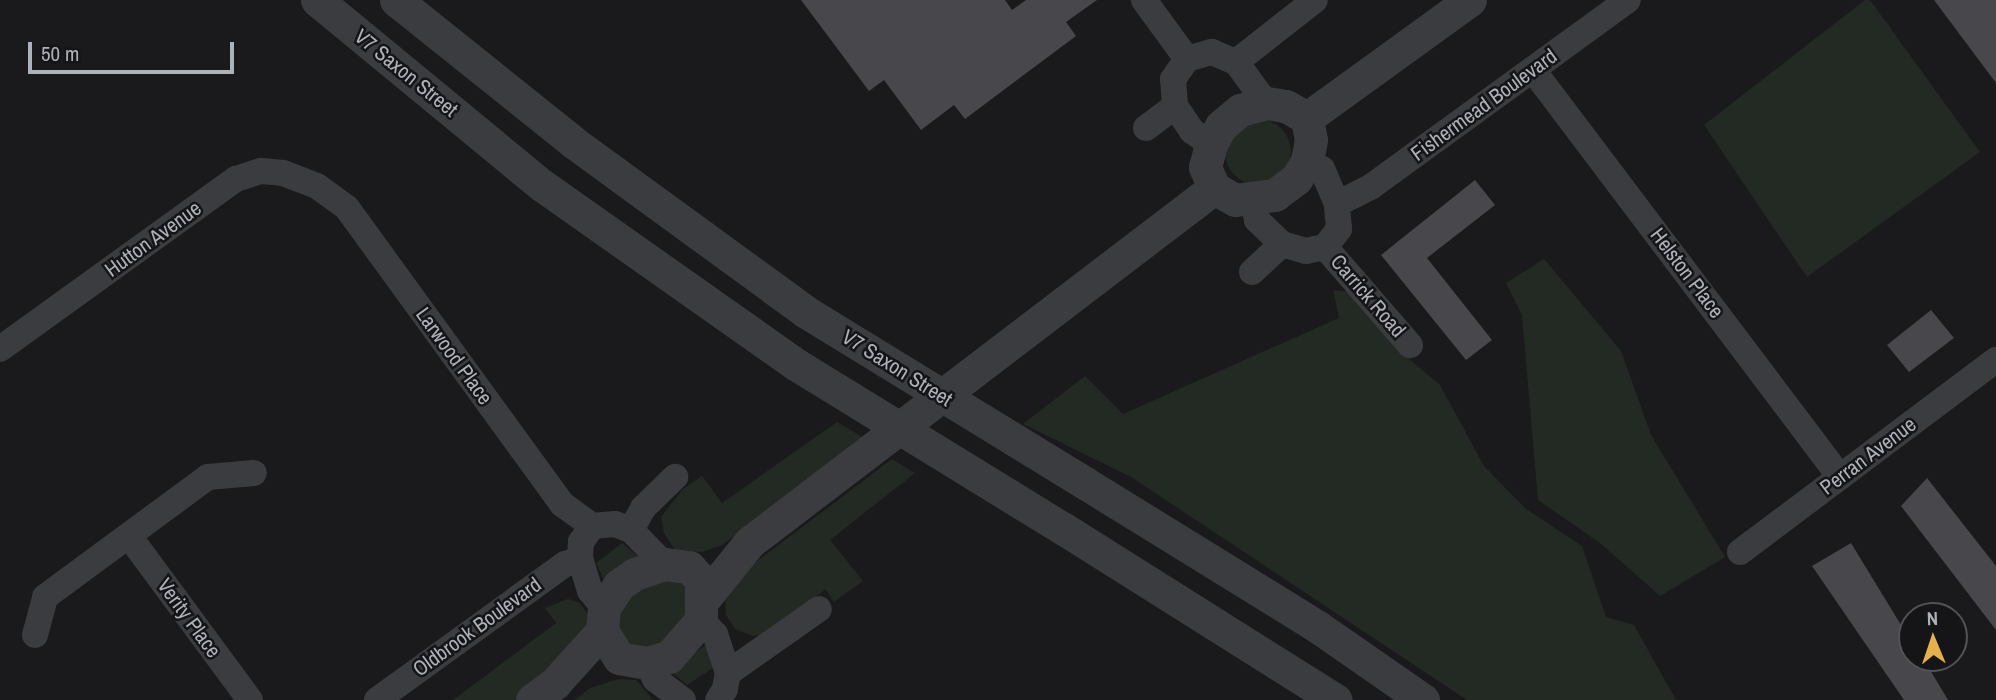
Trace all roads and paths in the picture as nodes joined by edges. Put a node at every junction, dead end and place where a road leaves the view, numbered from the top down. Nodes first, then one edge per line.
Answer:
1 (317, 0) edge
2 (396, 0) edge
3 (1144, 0) edge
4 (1315, 0) edge
5 (1470, 0) edge
6 (1628, 0) edge
7 (1187, 59) junction
8 (1236, 62) junction
9 (1533, 70) junction
10 (1266, 103) junction
11 (1175, 106) junction
12 (1307, 118) junction
13 (1146, 128) dead end
14 (1211, 144) junction
15 (1307, 161) junction
16 (317, 186) joint
17 (1213, 188) junction
18 (1253, 200) junction
19 (1337, 204) junction
20 (1282, 244) junction
21 (1325, 247) junction
22 (1252, 272) dead end
23 (1410, 345) dead end
24 (0, 349) edge
25 (1996, 360) edge
26 (254, 473) dead end
27 (675, 477) dead end
28 (1840, 477) junction
29 (592, 526) junction
30 (631, 530) junction
31 (129, 536) junction
32 (750, 542) junction
33 (1740, 552) dead end
34 (580, 559) junction
35 (676, 565) junction
36 (818, 609) dead end
37 (702, 610) junction
38 (35, 635) dead end
39 (618, 640) junction
40 (728, 673) junction
41 (543, 691) edge
42 (676, 698) edge
43 (250, 700) edge
44 (377, 700) edge
45 (718, 700) edge
46 (1336, 700) edge
47 (1423, 700) edge

1 - 46 street, V7 Saxon Street, bridge
2 - 47 street, V7 Saxon Street, bridge
3 - 7 street
4 - 8 street
5 - 12 street
6 - 9 street, Fishermead Boulevard
7 - 8 street
7 - 11 street
8 - 10 street
9 - 19 street, Fishermead Boulevard
9 - 28 street, Helston Place
10 - 12 street
10 - 14 street
11 - 13 street
11 - 14 street
12 - 15 street
14 - 17 street
15 - 18 street
15 - 19 street
16 - 24 street, Hutton Avenue
16 - 29 street, Larwood Place
17 - 18 street
17 - 32 street
18 - 20 street
19 - 21 street
20 - 21 street
20 - 22 street
21 - 23 street, Carrick Road
25 - 28 street, Perran Avenue
26 - 31 street
27 - 30 street
28 - 33 street, Perran Avenue
29 - 30 street
29 - 34 street
30 - 35 street
31 - 38 street
31 - 43 street, Verity Place
32 - 35 street
32 - 37 street
34 - 39 street
34 - 44 street, Oldbrook Boulevard
35 - 37 street
35 - 39 street
36 - 40 street
37 - 39 street
37 - 40 street
39 - 41 street
39 - 42 street
40 - 45 street

